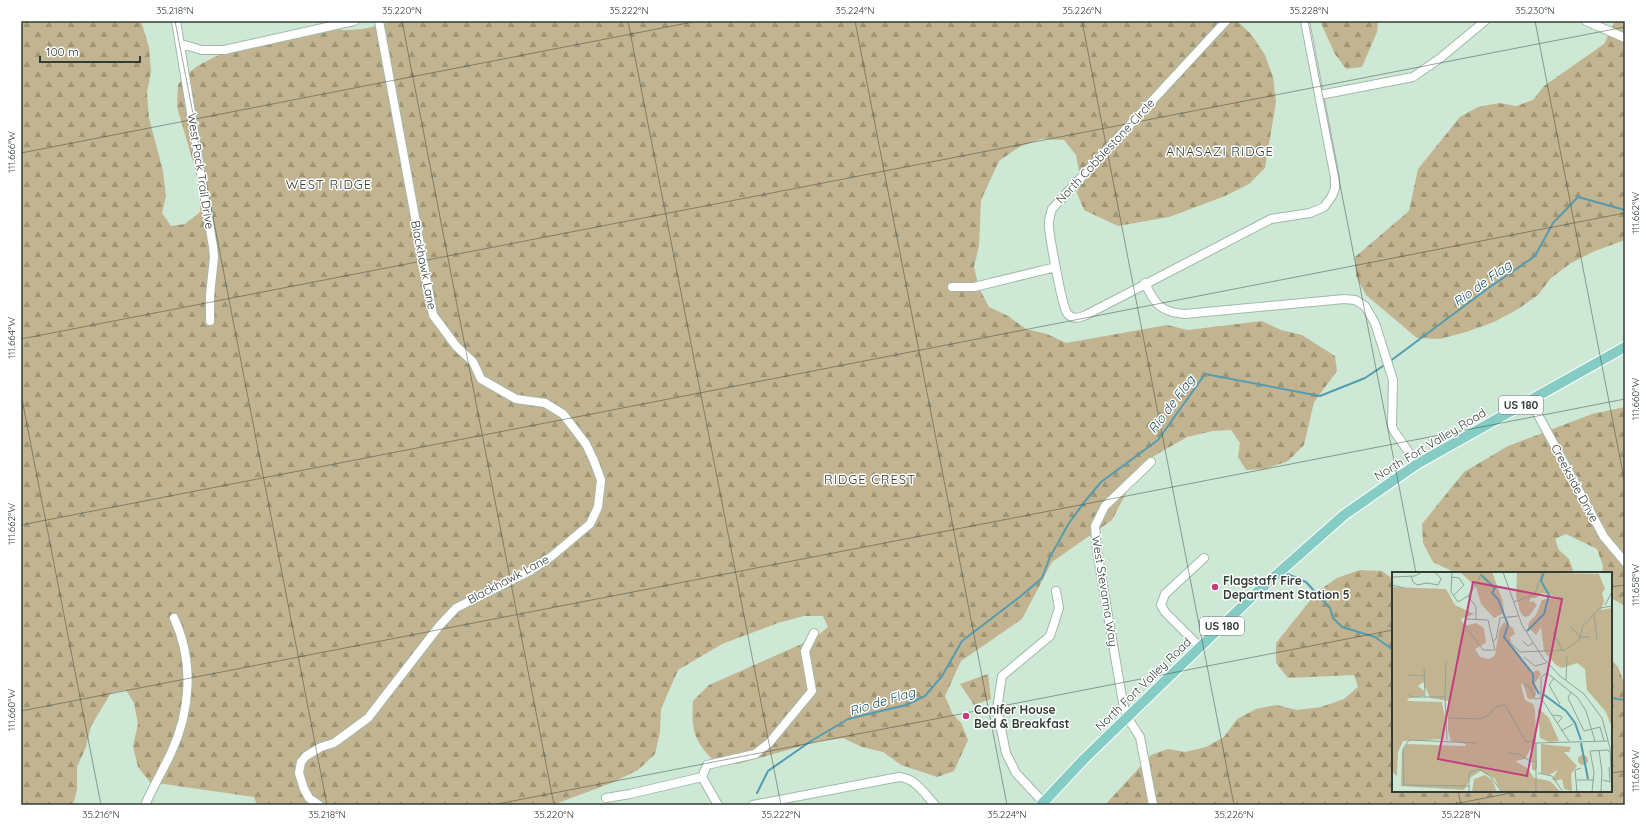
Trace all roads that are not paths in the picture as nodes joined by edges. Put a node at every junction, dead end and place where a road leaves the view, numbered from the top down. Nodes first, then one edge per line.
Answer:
1 (176, 21) edge
2 (354, 21) edge
3 (379, 21) edge
4 (1226, 21) edge
5 (1304, 21) edge
6 (1485, 21) edge
7 (1586, 21) edge
8 (1625, 38) edge
9 (181, 44) junction
10 (1320, 95) junction
11 (1056, 267) junction
12 (1145, 283) junction
13 (952, 287) dead end
14 (210, 321) dead end
15 (1625, 347) edge
16 (1530, 400) junction
17 (1151, 462) dead end
18 (1417, 464) junction
19 (1204, 558) dead end
20 (1625, 562) edge
21 (1056, 591) dead end
22 (174, 618) dead end
23 (814, 633) dead end
24 (1200, 647) junction
25 (1127, 717) junction
26 (702, 776) junction
27 (606, 798) dead end
28 (1042, 803) edge
29 (145, 805) edge
30 (319, 805) edge
31 (718, 805) edge
32 (753, 805) edge
33 (935, 805) edge
34 (1153, 805) edge

1 - 9 street, West Pack Trail Drive
2 - 9 street
3 - 30 street, Blackhawk Lane
4 - 11 street, North Cobblestone Circle
5 - 10 street, North Cobblestone Circle
6 - 10 street
7 - 8 street
9 - 14 street, West Pack Trail Drive
10 - 12 street, North Cobblestone Circle
11 - 12 street, North Cobblestone Circle
11 - 13 street
12 - 18 street
15 - 16 main road, North Fort Valley Road / US 180
16 - 18 main road, North Fort Valley Road / US 180
16 - 20 street, Creekside Drive
17 - 25 street, West Stevanna Way
18 - 24 main road, North Fort Valley Road / US 180
19 - 24 street
21 - 28 street
22 - 29 street
23 - 26 street
24 - 25 main road, North Fort Valley Road / US 180
25 - 28 main road, North Fort Valley Road / US 180
25 - 34 street, West Stevanna Way
26 - 27 street
26 - 31 street
32 - 33 street

